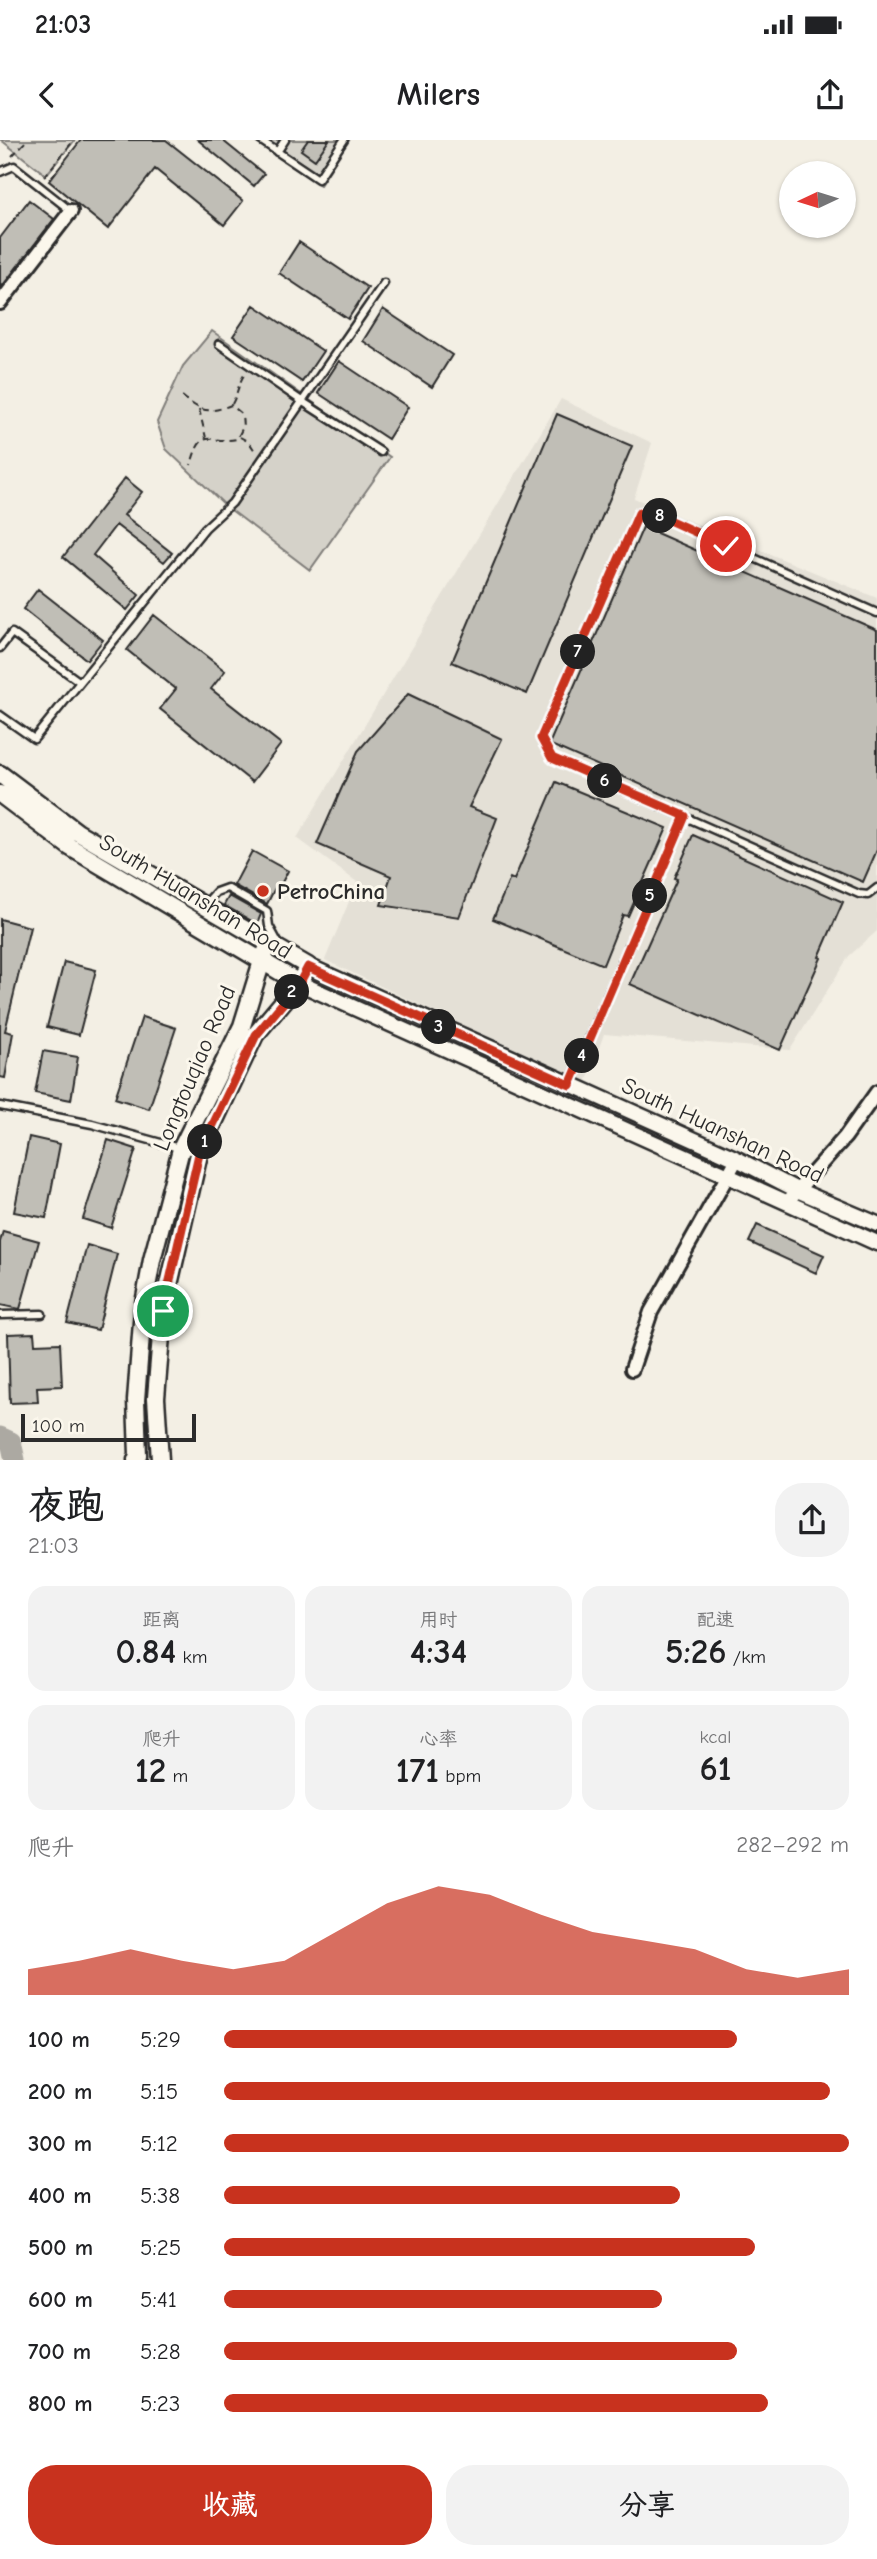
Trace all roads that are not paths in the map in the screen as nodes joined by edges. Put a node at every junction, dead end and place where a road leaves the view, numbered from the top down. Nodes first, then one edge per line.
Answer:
1 (260, 140) edge
2 (285, 140) edge
3 (344, 140) edge
4 (277, 152) junction
5 (1, 172) edge
6 (71, 211) joint
7 (384, 283) dead end
8 (0, 303) edge
9 (219, 344) dead end
10 (303, 402) junction
11 (382, 452) dead end
12 (877, 613) edge
13 (0, 648) edge
14 (80, 682) junction
15 (0, 715) edge
16 (0, 774) edge
17 (0, 794) edge
18 (685, 816) junction
19 (877, 888) edge
20 (204, 906) junction
21 (270, 944) junction
22 (285, 953) junction
23 (262, 961) junction
24 (308, 967) junction
25 (299, 984) junction
26 (570, 1085) junction
27 (877, 1091) edge
28 (0, 1106) edge
29 (181, 1149) junction
30 (199, 1154) junction
31 (737, 1159) junction
32 (728, 1175) junction
33 (797, 1190) junction
34 (787, 1202) junction
35 (877, 1224) edge
36 (877, 1243) edge
37 (42, 1314) dead end
38 (0, 1315) edge
39 (632, 1370) dead end
40 (136, 1460) edge
41 (160, 1460) edge

1 - 4 lane
2 - 4 lane
3 - 4 lane
5 - 6 lane
6 - 8 street
7 - 10 lane
9 - 10 lane
10 - 11 lane
10 - 14 lane
12 - 18 lane
13 - 14 lane
14 - 15 lane
16 - 20 main road, South Huanshan Road
17 - 23 main road, South Huanshan Road
18 - 19 lane
18 - 26 lane
20 - 21 main road, South Huanshan Road
20 - 22 lane
21 - 22 main road, South Huanshan Road
21 - 23 main road, Longtouqiao Road
22 - 24 main road, South Huanshan Road
23 - 25 main road, South Huanshan Road
23 - 29 main road, Longtouqiao Road
24 - 25 main road, Longtouqiao Road
24 - 26 street, South Huanshan Road
25 - 30 main road, Longtouqiao Road
25 - 32 street, South Huanshan Road
26 - 31 street, South Huanshan Road
27 - 33 street
28 - 29 lane
29 - 30 lane
29 - 40 main road, Longtouqiao Road
30 - 41 main road, Longtouqiao Road
31 - 32 street
31 - 33 street, South Huanshan Road
32 - 34 street, South Huanshan Road
32 - 39 street
33 - 34 street
33 - 35 street, South Huanshan Road
34 - 36 street, South Huanshan Road
37 - 38 lane

